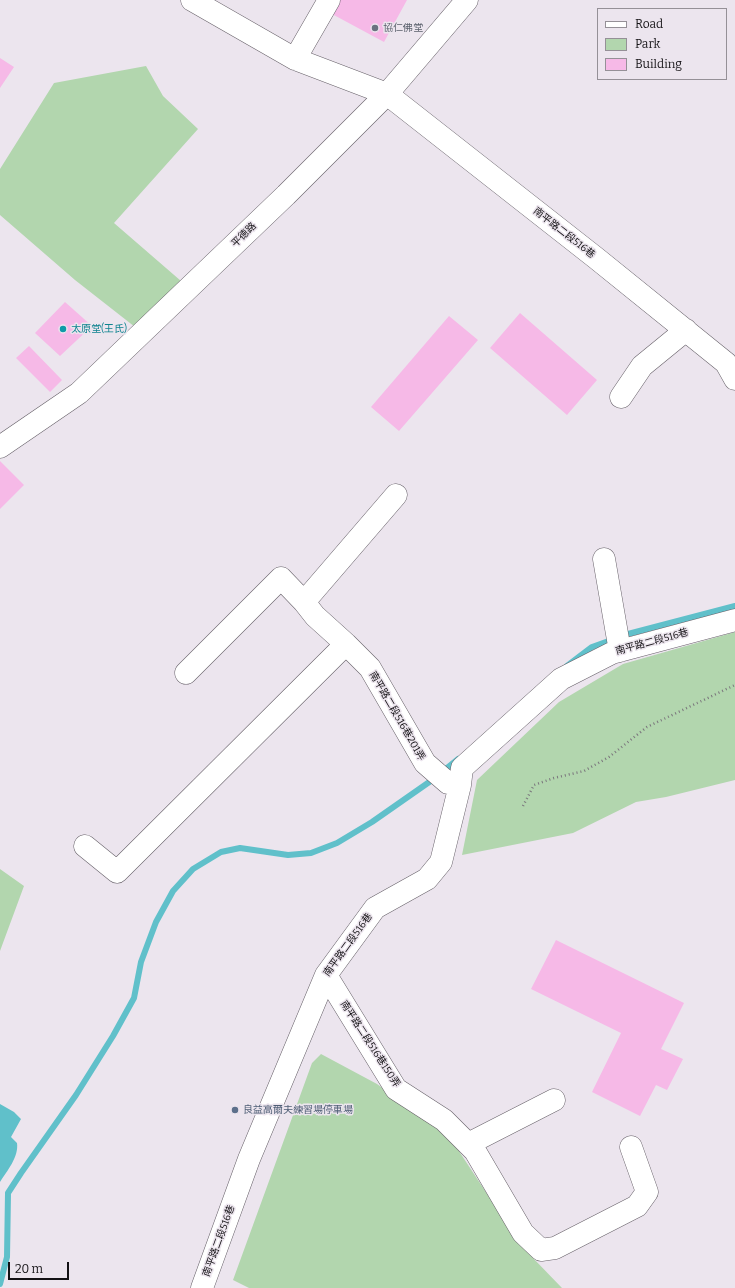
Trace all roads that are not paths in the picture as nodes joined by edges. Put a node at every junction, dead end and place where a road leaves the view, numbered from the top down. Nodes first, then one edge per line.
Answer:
1 (192, 0) edge
2 (329, 0) edge
3 (467, 0) edge
4 (295, 59) junction
5 (387, 94) junction
6 (686, 330) junction
7 (735, 379) edge
8 (621, 397) dead end
9 (0, 447) edge
10 (396, 495) dead end
11 (604, 559) dead end
12 (304, 602) junction
13 (735, 620) edge
14 (346, 644) junction
15 (620, 650) junction
16 (186, 673) dead end
17 (454, 784) junction
18 (85, 846) dead end
19 (326, 975) junction
20 (554, 1100) dead end
21 (468, 1144) junction
22 (631, 1147) dead end
23 (202, 1288) edge

1 - 4 street, 南平路二段516巷
2 - 4 street
3 - 5 street, 平德路
4 - 5 street, 南平路二段516巷
5 - 6 street, 南平路二段516巷
5 - 9 street, 平德路
6 - 7 street, 南平路二段516巷
6 - 8 street
10 - 12 street
11 - 15 street
12 - 14 street, 南平路二段516巷201弄
12 - 16 street, 南平路二段516巷201弄
13 - 15 street, 南平路二段516巷
14 - 17 street, 南平路二段516巷201弄
14 - 18 street
15 - 17 street, 南平路二段516巷
17 - 19 street, 南平路二段516巷
19 - 21 street, 南平路二段516巷150弄
19 - 23 street, 南平路二段516巷
20 - 21 street
21 - 22 street, 南平路二段516巷150弄

